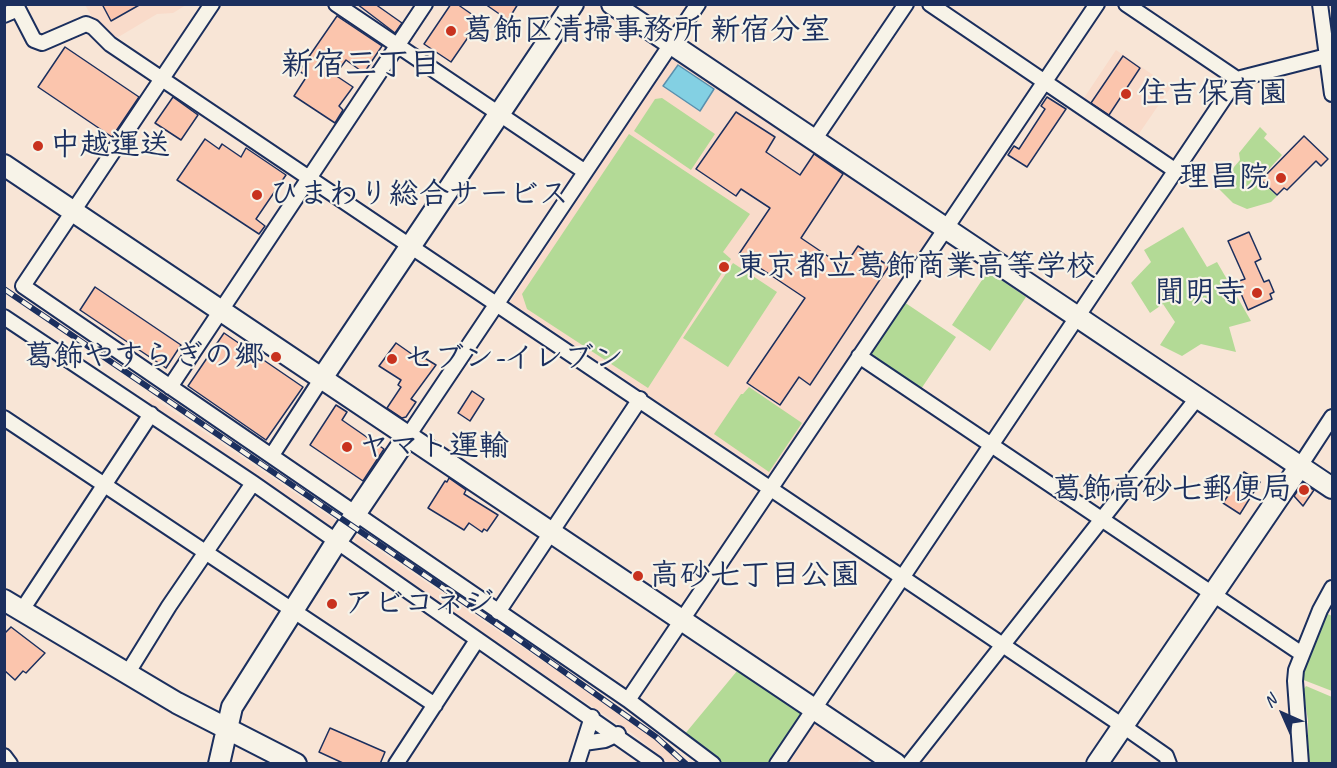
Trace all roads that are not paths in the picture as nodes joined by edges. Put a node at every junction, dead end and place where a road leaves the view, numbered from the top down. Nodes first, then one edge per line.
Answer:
1 (212, 4) edge
2 (336, 4) edge
3 (425, 4) edge
4 (573, 4) edge
5 (612, 4) edge
6 (698, 4) edge
7 (906, 4) edge
8 (930, 4) edge
9 (1097, 4) edge
10 (1126, 4) edge
11 (1320, 4) edge
12 (4, 15) edge
13 (397, 45) junction
14 (672, 45) junction
15 (1327, 56) junction
16 (162, 79) junction
17 (1237, 79) junction
18 (1045, 82) junction
19 (1332, 94) edge
20 (499, 113) junction
21 (814, 140) junction
22 (4, 165) edge
23 (584, 171) junction
24 (1176, 171) junction
25 (309, 178) junction
26 (74, 212) junction
27 (946, 229) junction
28 (410, 246) junction
29 (498, 304) junction
30 (220, 310) junction
31 (4, 317) edge
32 (1076, 317) junction
33 (859, 356) junction
34 (322, 378) junction
35 (170, 387) junction
36 (1198, 397) junction
37 (640, 399) junction
38 (152, 414) junction
39 (1332, 417) edge
40 (4, 418) edge
41 (408, 436) junction
42 (990, 444) junction
43 (272, 455) junction
44 (1300, 466) junction
45 (253, 483) junction
46 (105, 485) junction
47 (771, 488) junction
48 (1332, 488) edge
49 (356, 513) junction
50 (1101, 518) junction
51 (551, 532) junction
52 (337, 542) junction
53 (206, 551) junction
54 (902, 576) junction
55 (1332, 588) edge
56 (1213, 593) junction
57 (4, 600) edge
58 (294, 609) junction
59 (22, 610) junction
60 (498, 612) junction
61 (682, 620) junction
62 (477, 640) junction
63 (1002, 644) junction
64 (1302, 654) junction
65 (127, 674) junction
66 (628, 700) junction
67 (435, 705) junction
68 (814, 708) junction
69 (592, 717) junction
70 (1123, 726) junction
71 (227, 731) junction
72 (618, 735) junction
73 (584, 743) junction
74 (4, 756) edge
75 (10, 764) edge
76 (219, 764) edge
77 (296, 764) edge
78 (396, 764) edge
79 (577, 764) edge
80 (656, 764) edge
81 (713, 764) edge
82 (777, 764) edge
83 (896, 764) edge
84 (909, 764) edge
85 (1097, 764) edge
86 (1169, 764) edge
87 (1300, 764) edge

1 - 16 street
2 - 13 street
3 - 13 street
4 - 20 street
5 - 14 street
6 - 14 street
7 - 21 street
8 - 18 street
9 - 18 street
10 - 17 street
11 - 15 street
12 - 16 street
13 - 20 street
13 - 25 street
14 - 21 street
14 - 23 street
15 - 17 street
15 - 19 street
16 - 25 street
16 - 26 street
17 - 24 street
18 - 24 street
18 - 27 street
20 - 23 street
20 - 28 street
21 - 27 street
22 - 26 street
23 - 29 street
24 - 32 street
25 - 28 street
25 - 30 street
26 - 30 street
26 - 35 street
27 - 32 street
27 - 33 street
28 - 29 street
28 - 34 street
29 - 37 street
29 - 41 street
30 - 34 street
30 - 35 street
31 - 38 street
32 - 36 street
32 - 42 street
33 - 42 street
33 - 47 street
34 - 41 street
34 - 43 street
35 - 43 street
36 - 44 street
36 - 50 street
37 - 47 street
37 - 51 street
38 - 45 street
38 - 46 street
39 - 44 street
40 - 46 street
41 - 49 street
41 - 51 street
42 - 50 street
42 - 54 street
43 - 49 street
44 - 48 street
44 - 56 street
45 - 52 street
45 - 53 street
46 - 53 street
46 - 59 street
47 - 54 street
47 - 61 street
49 - 52 street
49 - 60 street
50 - 56 street
50 - 63 street
51 - 60 street
51 - 61 street
52 - 58 street
52 - 62 street
53 - 58 street
53 - 65 street
54 - 63 street
54 - 68 street
55 - 64 street
56 - 64 street
56 - 70 street
57 - 59 street
58 - 67 street
58 - 71 street
59 - 65 street
60 - 66 street
61 - 66 street
61 - 68 street
62 - 67 street
62 - 69 street
63 - 70 street
63 - 84 street
64 - 87 street
65 - 71 street
66 - 81 street
67 - 78 street
68 - 82 street
68 - 83 street
69 - 72 street
69 - 73 street
70 - 85 street
70 - 86 street
71 - 76 street
71 - 77 street
72 - 73 street
72 - 80 street
73 - 79 street
74 - 75 street

